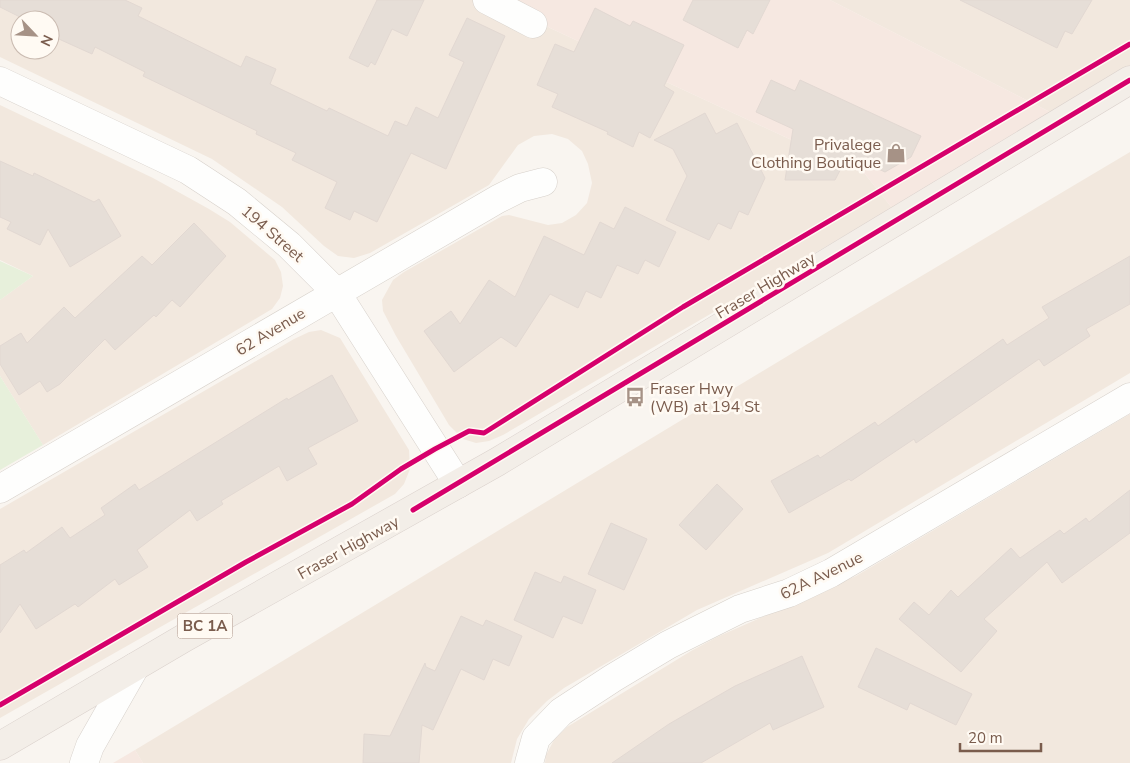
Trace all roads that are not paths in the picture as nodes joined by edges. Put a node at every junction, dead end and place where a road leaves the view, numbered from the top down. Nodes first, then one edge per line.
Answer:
1 (487, 0) edge
2 (534, 24) dead end
3 (1130, 80) edge
4 (0, 81) edge
5 (543, 182) dead end
6 (336, 292) junction
7 (1130, 397) edge
8 (458, 484) junction
9 (0, 489) edge
10 (135, 667) junction
11 (0, 746) edge
12 (84, 763) edge
13 (529, 763) edge

1 - 2 street
3 - 8 main road, Fraser Highway / BC 1A
4 - 6 street, 194 Street
5 - 6 street, 62 Avenue
6 - 8 street, 194 Street
6 - 9 street, 62 Avenue
7 - 13 street, 62A Avenue
8 - 10 main road, Fraser Highway / BC 1A
10 - 11 main road, Fraser Highway / BC 1A
10 - 12 street

